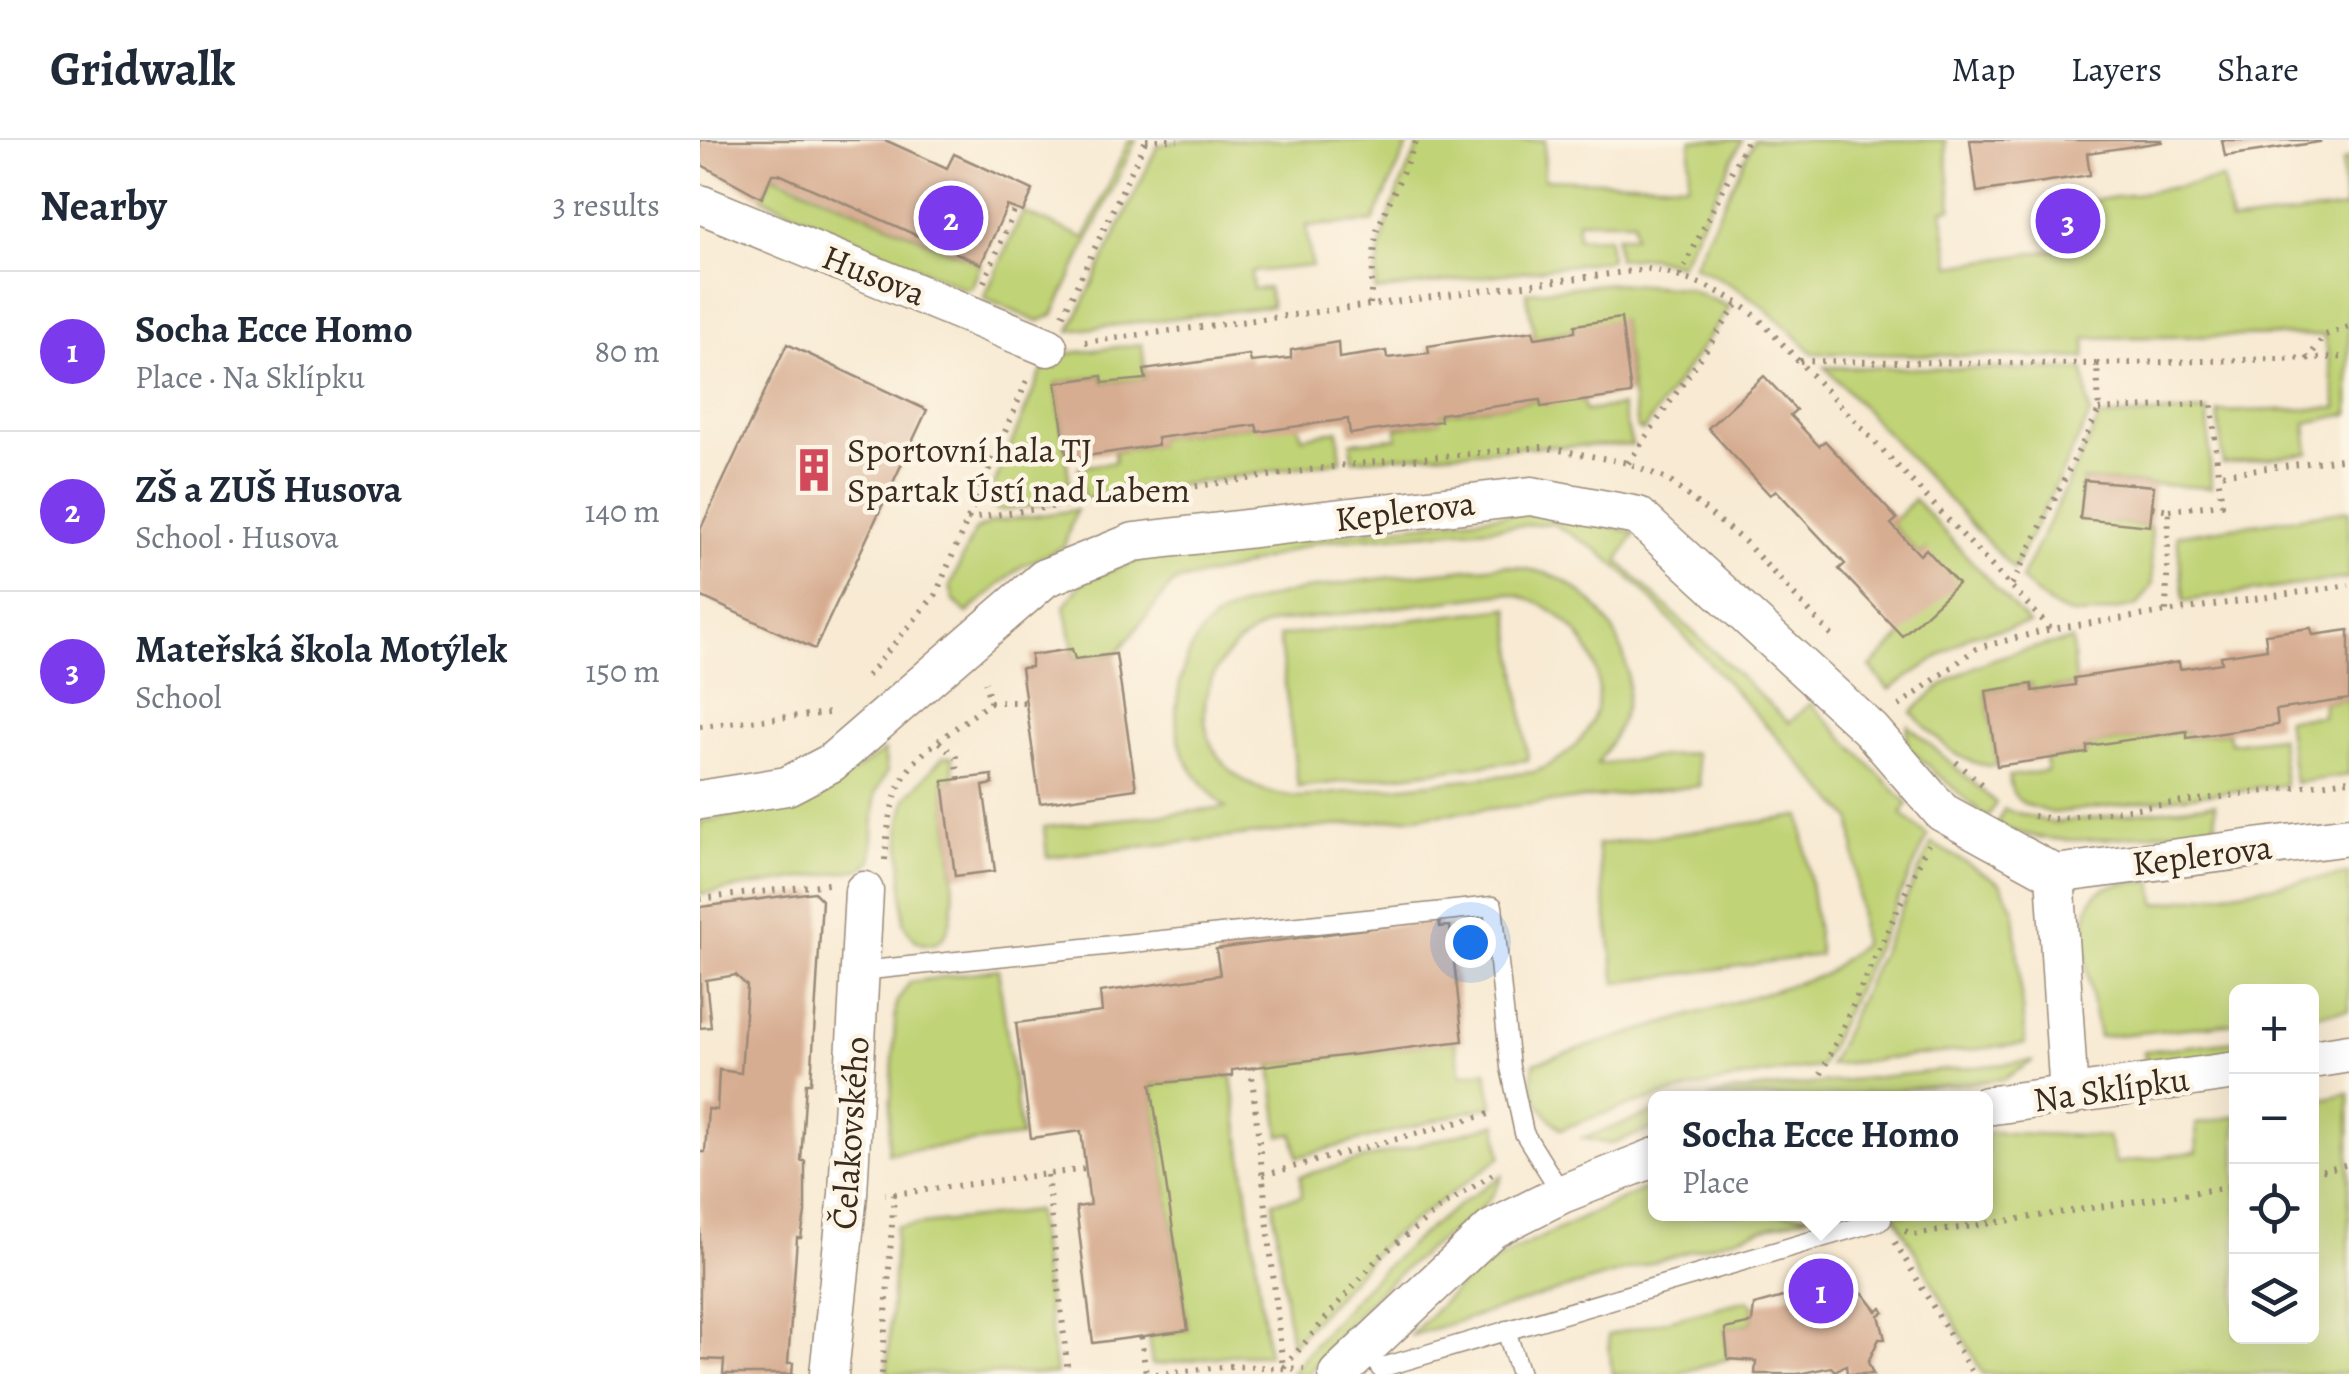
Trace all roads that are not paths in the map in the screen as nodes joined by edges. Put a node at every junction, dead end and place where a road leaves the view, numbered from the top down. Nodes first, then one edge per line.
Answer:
1 (700, 204) edge
2 (1048, 347) road end
3 (700, 800) edge
4 (2349, 836) edge
5 (2055, 874) junction
6 (864, 892) road end
7 (860, 971) junction
8 (2349, 1053) edge
9 (2319, 1058) edge
10 (2229, 1072) edge
11 (2069, 1097) junction
12 (1993, 1105) edge
13 (1648, 1160) edge
14 (1562, 1194) junction
15 (1879, 1221) edge
16 (1506, 1330) junction
17 (1381, 1371) edge
18 (1339, 1372) edge
19 (829, 1374) edge
20 (1520, 1374) edge

1 - 2 street, Husova
3 - 5 street, Keplerova
4 - 5 street, Keplerova
5 - 11 street
6 - 7 street, Čelakovského
7 - 14 lane
7 - 19 street, Čelakovského
8 - 9 street
10 - 11 street, Na Sklípku
11 - 12 street, Na Sklípku
13 - 14 street
14 - 18 street
15 - 16 lane
16 - 17 lane
16 - 20 lane
17 - 18 street

